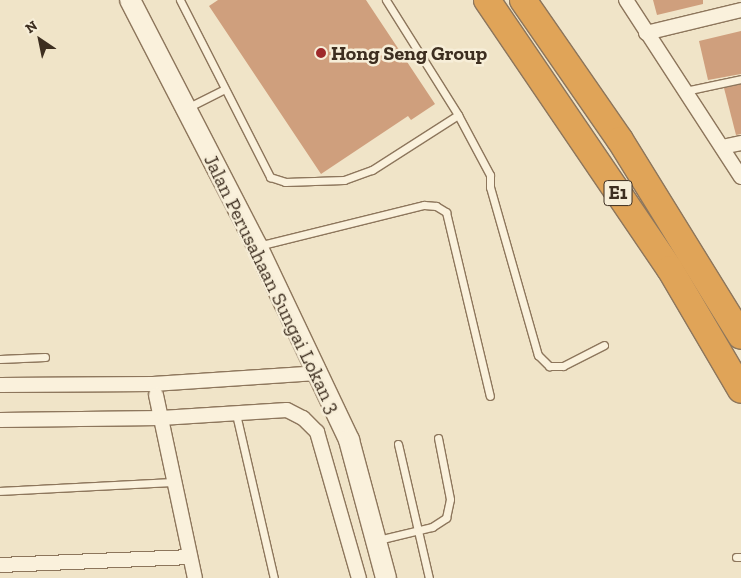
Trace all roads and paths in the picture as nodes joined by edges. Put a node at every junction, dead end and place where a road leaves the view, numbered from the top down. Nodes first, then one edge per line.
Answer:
1 (130, 0) edge
2 (180, 0) edge
3 (386, 0) edge
4 (487, 0) edge
5 (523, 0) edge
6 (626, 0) edge
7 (741, 10) edge
8 (646, 32) junction
9 (741, 79) edge
10 (224, 89) junction
11 (685, 92) junction
12 (185, 108) junction
13 (458, 115) junction
14 (741, 143) edge
15 (722, 147) junction
16 (741, 177) edge
17 (257, 246) junction
18 (741, 336) edge
19 (604, 345) dead end
20 (45, 357) dead end
21 (0, 359) edge
22 (317, 373) junction
23 (0, 385) edge
24 (154, 390) junction
25 (741, 390) edge
26 (490, 396) dead end
27 (236, 414) junction
28 (161, 418) junction
29 (0, 420) edge
30 (438, 438) dead end
31 (398, 444) dead end
32 (174, 482) junction
33 (0, 491) edge
34 (418, 531) junction
35 (376, 540) junction
36 (190, 558) junction
37 (0, 566) edge
38 (195, 578) edge
39 (274, 578) edge
40 (358, 578) edge
41 (386, 578) edge
42 (429, 578) edge

1 - 12 main road, Jalan Perusahaan Sungai Lokan 3
2 - 10 lane
3 - 13 lane
4 - 25 highway, E1
5 - 18 highway, E1
6 - 8 street
7 - 8 street
8 - 11 street
9 - 11 lane
10 - 12 lane
10 - 13 lane
11 - 15 street
12 - 17 main road, Jalan Perusahaan Sungai Lokan 3
13 - 19 lane
14 - 15 street
15 - 16 street
17 - 22 main road, Jalan Perusahaan Sungai Lokan 3
17 - 26 lane
20 - 21 lane
22 - 24 street
22 - 35 main road, Jalan Perusahaan Sungai Lokan 3
23 - 24 street
24 - 28 street
27 - 28 street
27 - 39 lane
27 - 40 street
28 - 29 street
28 - 32 street
30 - 34 lane
31 - 34 lane
32 - 33 lane
32 - 36 street
34 - 35 lane
34 - 42 lane
35 - 41 main road, Jalan Perusahaan Sungai Lokan 3
36 - 37 street
36 - 38 street

